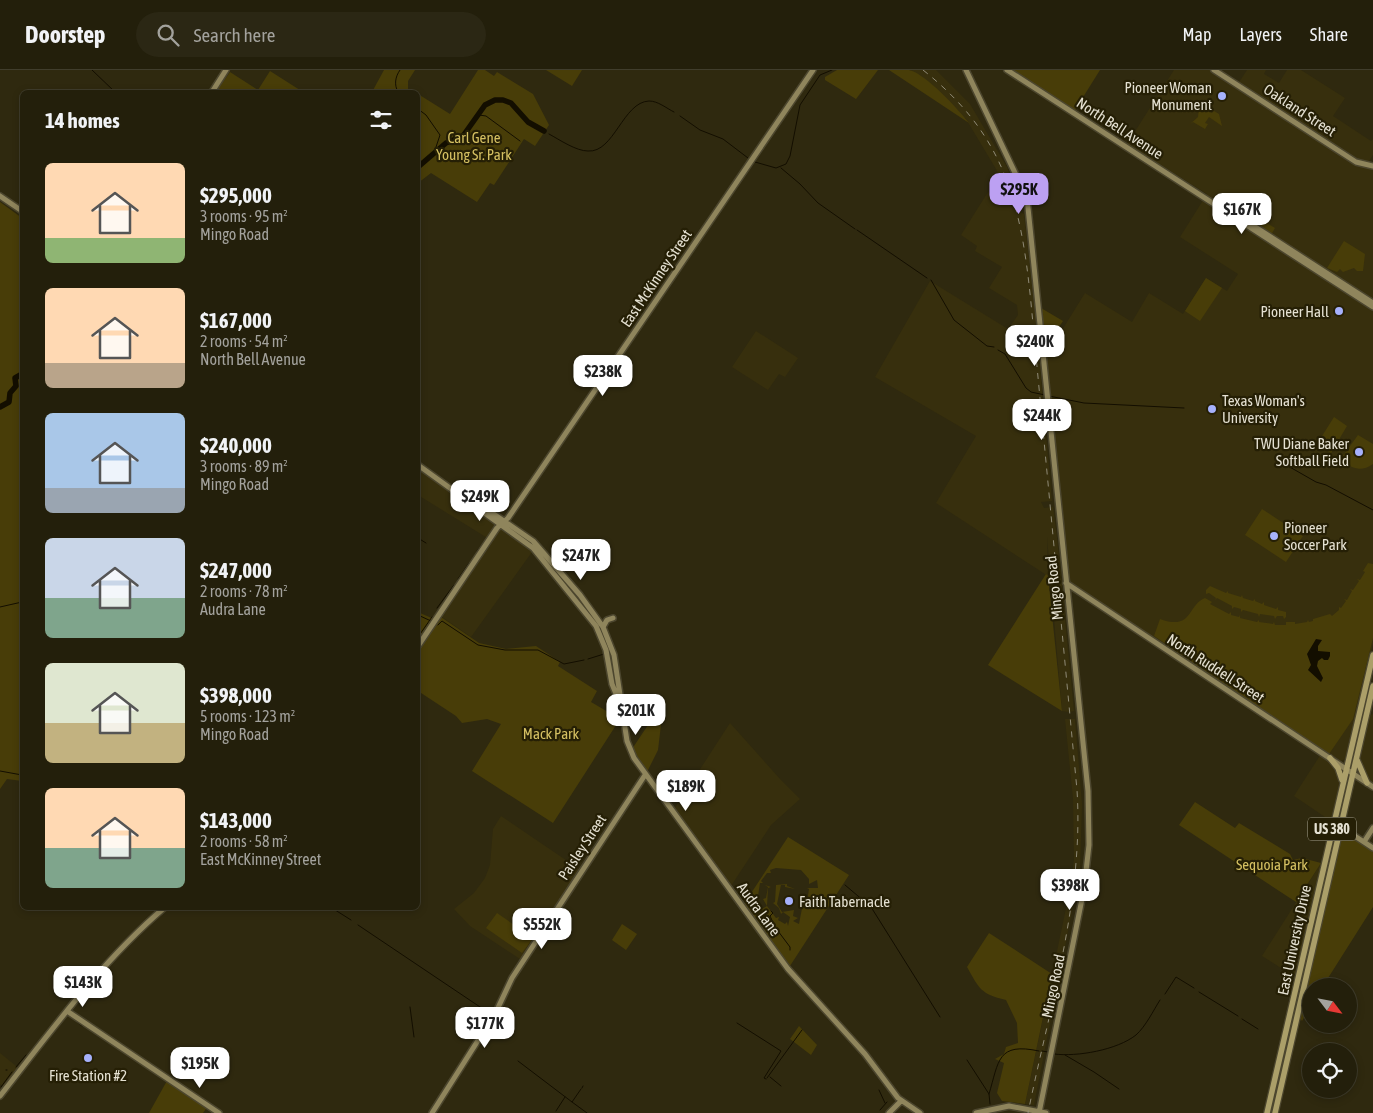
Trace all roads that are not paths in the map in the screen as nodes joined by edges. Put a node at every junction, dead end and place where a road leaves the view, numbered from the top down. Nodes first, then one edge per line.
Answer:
1 (226, 70) edge
2 (813, 70) edge
3 (966, 70) edge
4 (1007, 70) edge
5 (1214, 70) edge
6 (213, 90) edge
7 (1373, 166) edge
8 (0, 196) edge
9 (1220, 207) junction
10 (20, 210) edge
11 (1373, 302) edge
12 (1373, 307) edge
13 (420, 466) edge
14 (504, 523) junction
15 (548, 562) junction
16 (1066, 583) junction
17 (613, 618) dead end
18 (603, 627) junction
19 (420, 643) edge
20 (1373, 655) edge
21 (614, 670) junction
22 (1373, 686) edge
23 (1356, 757) junction
24 (1330, 758) junction
25 (1346, 769) junction
26 (1352, 773) junction
27 (645, 775) junction
28 (1370, 785) edge
29 (1341, 789) junction
30 (1341, 828) junction
31 (1373, 828) edge
32 (1364, 842) junction
33 (1373, 848) edge
34 (162, 910) edge
35 (67, 1012) junction
36 (0, 1096) edge
37 (901, 1101) junction
38 (1039, 1112) edge
39 (219, 1113) edge
40 (432, 1113) edge
41 (889, 1113) edge
42 (920, 1113) edge
43 (976, 1113) edge
44 (1046, 1113) edge
45 (1267, 1113) edge
46 (1275, 1113) edge

1 - 6 street
2 - 14 street, East McKinney Street
3 - 16 street, Mingo Road
4 - 9 street, North Bell Avenue
5 - 7 street, Oakland Street
8 - 10 street
9 - 11 street, North Bell Avenue
9 - 12 street, North Bell Avenue
13 - 14 street, Audra Lane
14 - 15 street, Audra Lane
14 - 19 street, East McKinney Street
15 - 18 street, Audra Lane
15 - 21 street, Audra Lane
16 - 24 street, North Ruddell Street
16 - 38 street, Mingo Road
17 - 18 street
18 - 21 street, Audra Lane
20 - 25 main road, East University Drive / US 380
21 - 27 street, Audra Lane
22 - 23 main road, East University Drive / US 380
23 - 26 main road, East University Drive / US 380
23 - 28 main road
24 - 25 street, North Ruddell Street
24 - 29 main road
25 - 26 street, North Ruddell Street
25 - 29 main road, East University Drive / US 380
26 - 28 street, North Ruddell Street
26 - 30 main road, East University Drive / US 380
27 - 37 street, Audra Lane
27 - 40 street, Paisley Street
29 - 45 main road, East University Drive / US 380
30 - 32 street
30 - 46 main road, East University Drive / US 380
31 - 32 street
32 - 33 street
34 - 35 street
35 - 36 street
35 - 39 street
37 - 41 street
37 - 42 street
38 - 43 street
38 - 44 street

